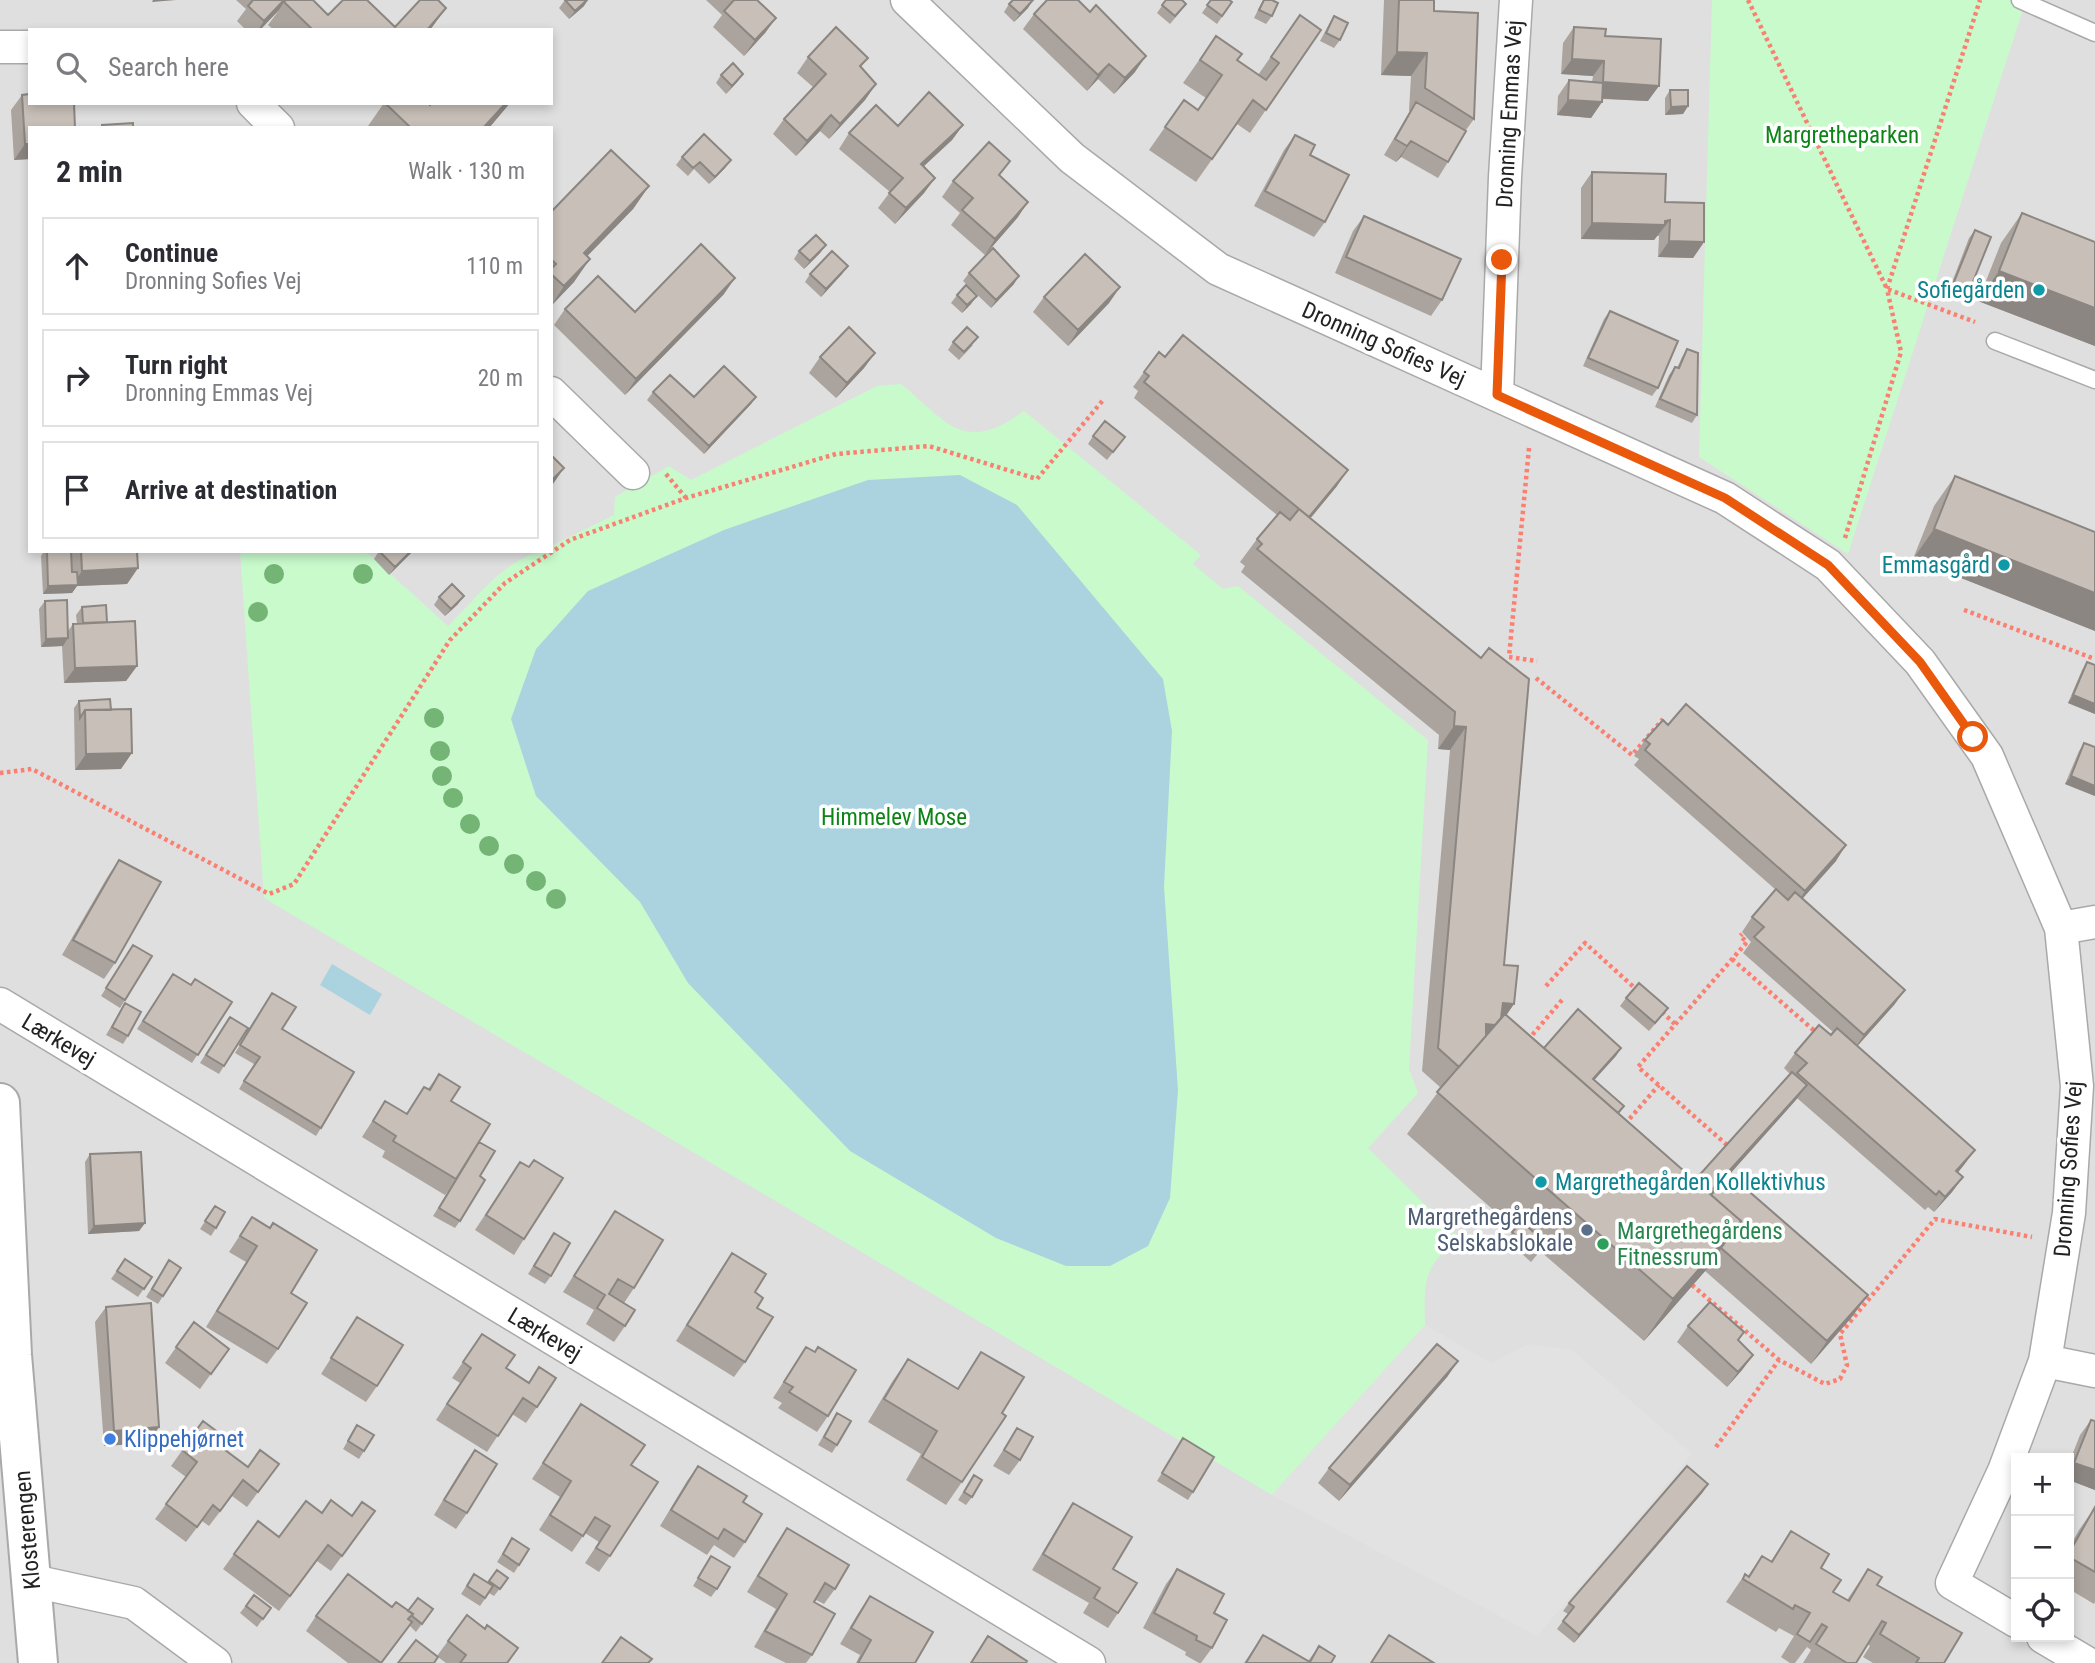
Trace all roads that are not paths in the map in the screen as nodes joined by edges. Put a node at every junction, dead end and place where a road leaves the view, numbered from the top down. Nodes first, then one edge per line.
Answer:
1 (907, 0) edge
2 (1516, 0) edge
3 (2020, 0) edge
4 (2095, 33) edge
5 (0, 47) edge
6 (28, 47) edge
7 (255, 105) edge
8 (276, 126) edge
9 (1995, 341) road end
10 (2095, 380) edge
11 (553, 395) edge
12 (1497, 395) junction
13 (648, 472) road end
14 (2095, 922) edge
15 (2061, 928) junction
16 (0, 1004) edge
17 (0, 1103) edge
18 (2045, 1361) junction
19 (2095, 1371) edge
20 (16, 1576) edge
21 (2011, 1618) edge
22 (2051, 1642) edge
23 (37, 1663) edge
24 (215, 1663) edge
25 (1089, 1663) edge
26 (2087, 1663) edge

1 - 12 street, Dronning Sofies Vej
2 - 12 street, Dronning Emmas Vej
3 - 4 lane
5 - 6 street
7 - 8 street
9 - 10 lane
11 - 13 street
12 - 15 street, Dronning Sofies Vej
14 - 15 street
15 - 18 street, Dronning Sofies Vej
16 - 25 street, Lærkevej
17 - 20 street, Klosterengen
18 - 19 street
18 - 21 street, Dronning Sofies Vej
20 - 23 street, Klosterengen
20 - 24 street
22 - 26 street

